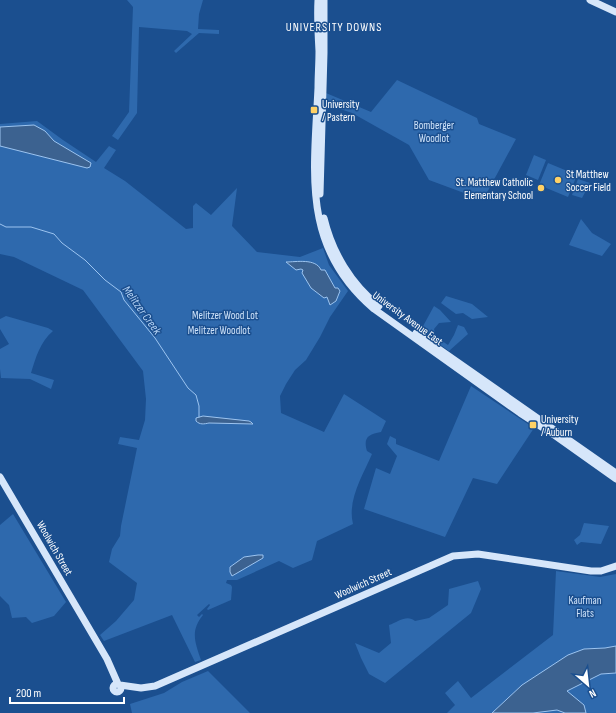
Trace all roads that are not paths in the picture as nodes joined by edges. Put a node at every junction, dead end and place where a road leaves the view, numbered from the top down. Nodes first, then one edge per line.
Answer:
1 (318, 0) edge
2 (324, 0) edge
3 (590, 0) edge
4 (616, 12) edge
5 (616, 473) edge
6 (0, 477) edge
7 (616, 479) edge
8 (616, 566) edge

1 - 7 main road, University Avenue East
2 - 5 main road, University Avenue East
3 - 4 main road
6 - 8 main road, Woolwich Street

